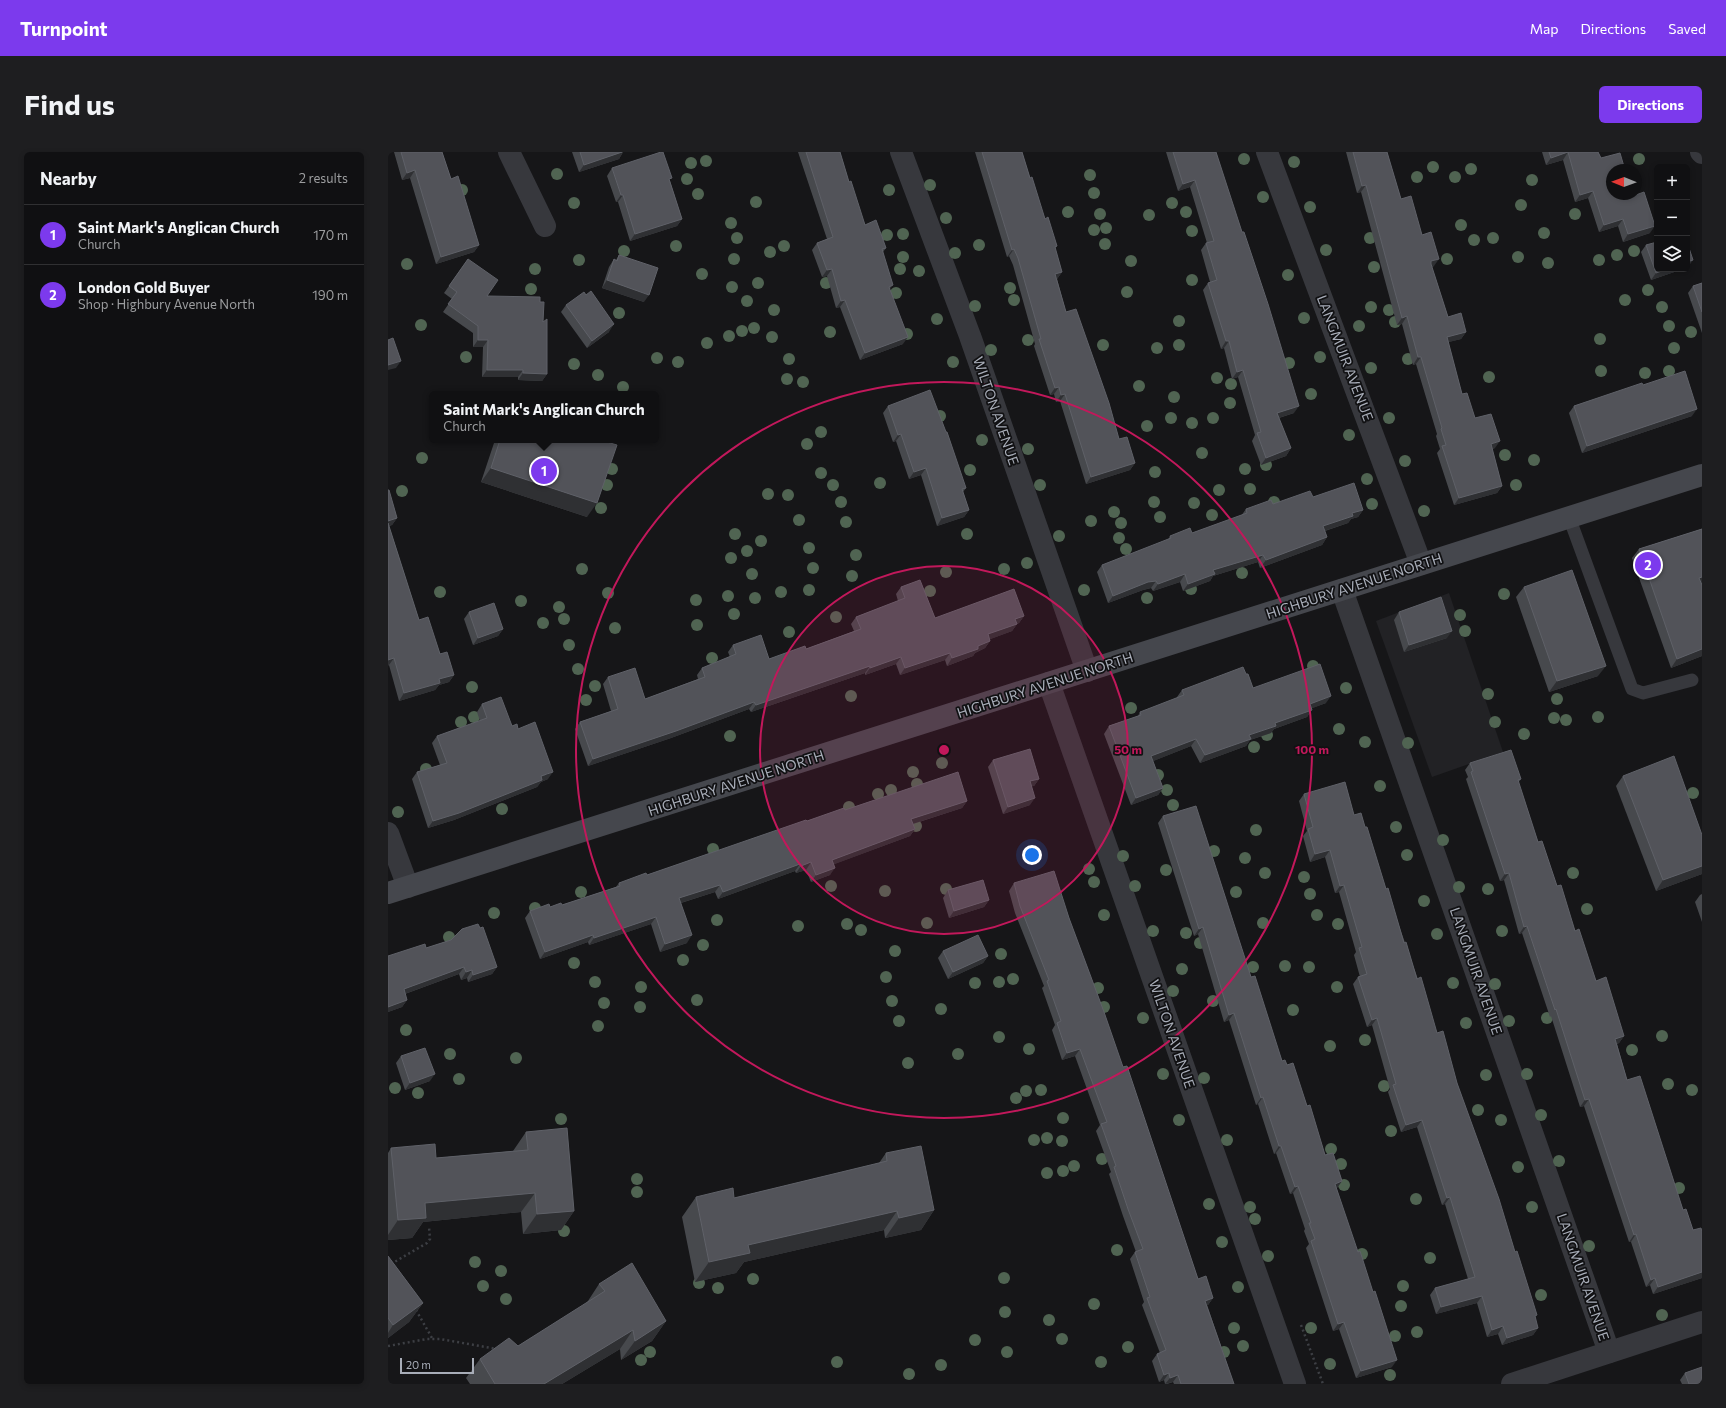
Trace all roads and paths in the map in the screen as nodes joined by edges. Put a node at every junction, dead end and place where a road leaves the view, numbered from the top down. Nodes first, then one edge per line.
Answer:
1 (509, 152) edge
2 (901, 152) edge
3 (1268, 152) edge
4 (545, 226) dead end
5 (1702, 475) edge
6 (1569, 517) junction
7 (1422, 564) junction
8 (1342, 590) junction
9 (1087, 671) junction
10 (1692, 680) dead end
11 (1049, 684) junction
12 (388, 833) edge
13 (398, 890) edge
14 (429, 1227) edge
15 (389, 1264) edge
16 (394, 1271) edge
17 (413, 1305) edge
18 (1702, 1322) edge
19 (432, 1339) junction
20 (388, 1346) edge
21 (1610, 1352) junction
22 (501, 1353) edge
23 (1295, 1384) edge
24 (1512, 1384) edge

1 - 4 street
2 - 9 street, WILTON AVENUE
3 - 7 street, LANGMUIR AVENUE
5 - 6 main road, HIGHBURY AVENUE NORTH
6 - 7 main road, HIGHBURY AVENUE NORTH
6 - 10 lane
7 - 8 main road, HIGHBURY AVENUE NORTH
8 - 9 main road, HIGHBURY AVENUE NORTH
8 - 21 street, LANGMUIR AVENUE
9 - 11 main road, HIGHBURY AVENUE NORTH
11 - 13 main road, HIGHBURY AVENUE NORTH
11 - 23 street, WILTON AVENUE
12 - 13 street
14 - 15 path
15 - 16 path
17 - 19 path
18 - 21 street
19 - 20 path
19 - 22 path
21 - 24 street

